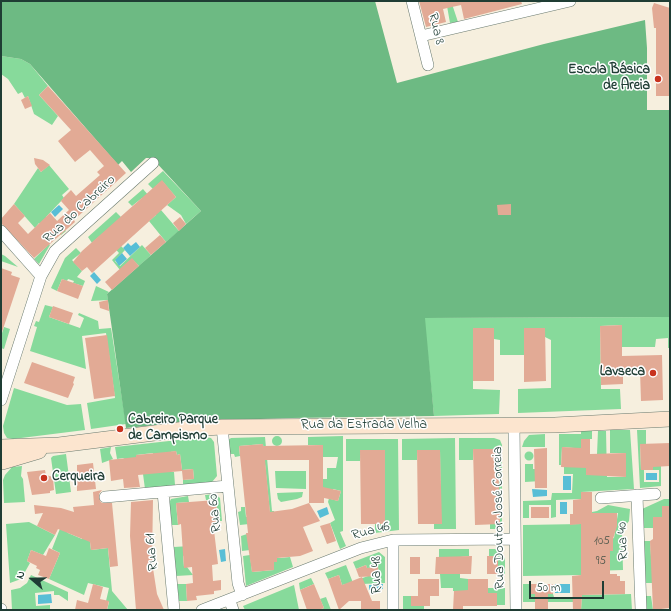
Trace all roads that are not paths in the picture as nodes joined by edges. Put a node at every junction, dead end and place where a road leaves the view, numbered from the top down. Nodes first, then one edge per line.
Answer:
1 (412, 1) edge
2 (570, 1) edge
3 (421, 36) junction
4 (428, 65) dead end
5 (153, 163) dead end
6 (1, 231) edge
7 (41, 276) junction
8 (1, 400) edge
9 (670, 420) edge
10 (514, 425) junction
11 (222, 427) junction
12 (60, 445) junction
13 (1, 448) edge
14 (1, 462) edge
15 (228, 486) junction
16 (163, 492) junction
17 (655, 494) dead end
18 (637, 495) junction
19 (105, 497) dead end
20 (601, 498) dead end
21 (515, 539) junction
22 (393, 540) junction
23 (242, 595) junction
24 (231, 605) edge
25 (174, 610) edge
26 (202, 610) edge
27 (393, 610) edge
28 (516, 610) edge
29 (641, 610) edge

1 - 3 street, Rua 8
2 - 3 street
3 - 4 street, Rua 8
5 - 7 street, Rua do Cabreiro
6 - 7 street
7 - 8 street, Rua do Cabreiro
9 - 10 street, Rua da Estrada Velha
10 - 11 street, Rua da Estrada Velha
10 - 21 street, Rua Doutor José Correia
11 - 12 street, Rua da Estrada Velha
11 - 15 street, Rua 60
12 - 13 street, Rua da Estrada Velha
12 - 14 street, Rua da Estrada Velha
13 - 14 street
15 - 16 street
15 - 23 street, Rua 60
16 - 19 street
16 - 25 street, Rua 61
17 - 18 street
18 - 20 street
18 - 29 street, Rua 40
21 - 22 street, Rua 46
21 - 28 street, Rua Doutor José Correia
22 - 23 street, Rua 46
22 - 27 street, Rua 48
23 - 24 street
24 - 26 street

